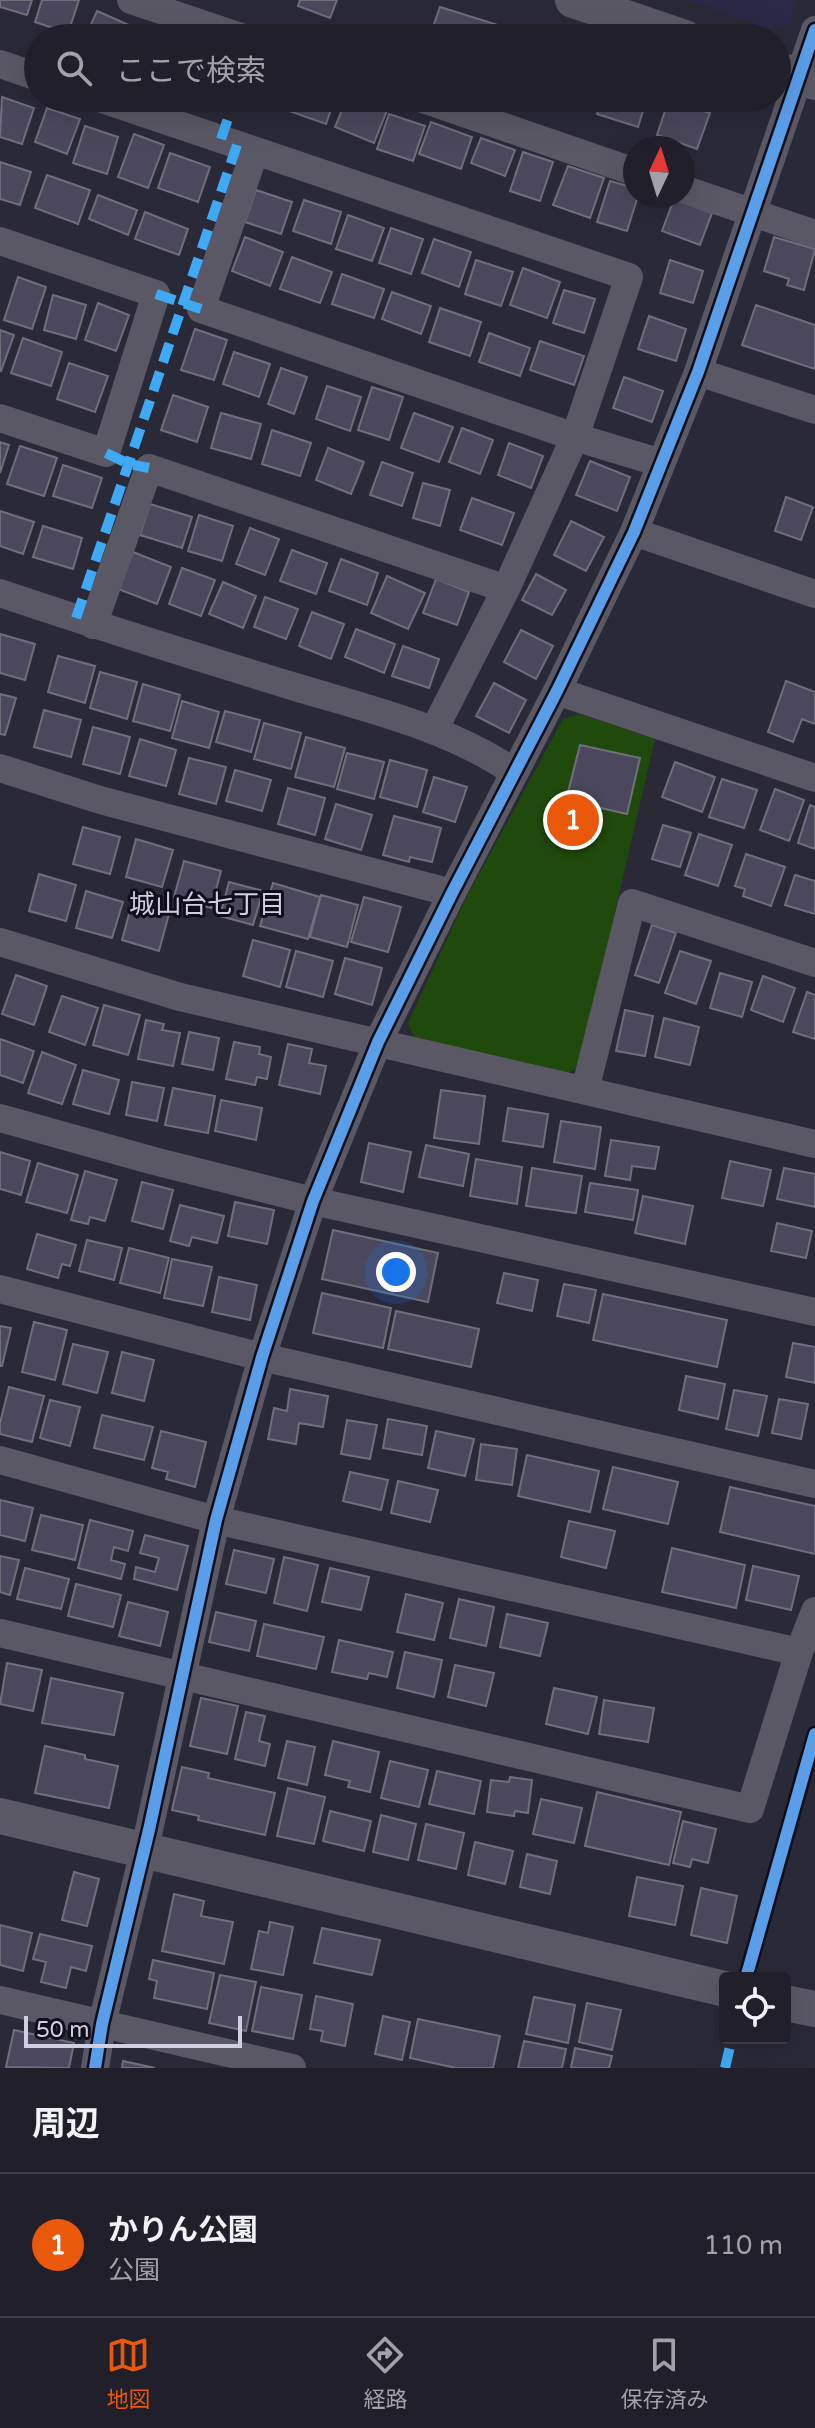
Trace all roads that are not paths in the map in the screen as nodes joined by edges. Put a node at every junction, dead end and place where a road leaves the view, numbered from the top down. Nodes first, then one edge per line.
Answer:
1 (131, 0) edge
2 (573, 0) edge
3 (202, 24) edge
4 (644, 24) edge
5 (815, 30) edge
6 (0, 64) edge
7 (24, 72) edge
8 (797, 76) edge
9 (140, 112) edge
10 (461, 112) edge
11 (785, 112) edge
12 (255, 151) junction
13 (623, 168) edge
14 (695, 193) edge
15 (752, 213) junction
16 (815, 234) edge
17 (0, 241) edge
18 (698, 372) junction
19 (815, 410) edge
20 (0, 418) edge
21 (575, 437) junction
22 (661, 463) junction
23 (634, 532) junction
24 (506, 589) junction
25 (0, 593) edge
26 (815, 594) edge
27 (93, 625) junction
28 (557, 691) junction
29 (434, 730) junction
30 (0, 768) edge
31 (514, 772) junction
32 (815, 778) edge
33 (452, 893) junction
34 (0, 942) edge
35 (815, 963) edge
36 (378, 1042) junction
37 (585, 1090) junction
38 (0, 1118) edge
39 (815, 1144) edge
40 (313, 1201) junction
41 (0, 1289) edge
42 (815, 1312) edge
43 (262, 1357) junction
44 (0, 1460) edge
45 (815, 1484) edge
46 (216, 1520) junction
47 (815, 1611) edge
48 (0, 1633) edge
49 (799, 1652) junction
50 (180, 1677) junction
51 (0, 1816) edge
52 (144, 1851) junction
53 (719, 1988) edge
54 (0, 2000) edge
55 (791, 2004) edge
56 (815, 2009) edge
57 (102, 2024) junction
58 (95, 2068) edge
59 (292, 2068) edge

1 - 3 street
2 - 4 street
5 - 8 street
6 - 7 street
9 - 12 street
10 - 13 street
11 - 15 street
12 - 21 street
12 - 21 street
14 - 15 street
15 - 16 street
15 - 18 street
17 - 20 street
18 - 19 street
18 - 22 street
21 - 22 street
21 - 24 street
22 - 23 street
23 - 26 street
23 - 28 street
24 - 27 street
24 - 29 street
25 - 27 street
27 - 29 street
28 - 31 street
28 - 32 street
29 - 31 street
30 - 33 street
31 - 33 street
33 - 36 street
34 - 36 street
35 - 37 street
36 - 37 street
36 - 40 street
37 - 39 street
38 - 40 street
40 - 42 street
40 - 43 street
41 - 43 street
43 - 45 street
43 - 46 street
44 - 46 street
46 - 49 street
46 - 50 street
47 - 49 street
48 - 50 street
49 - 50 street
50 - 52 street
51 - 52 street
52 - 53 street
52 - 57 street
54 - 57 street
55 - 56 street
57 - 58 street
57 - 59 street

